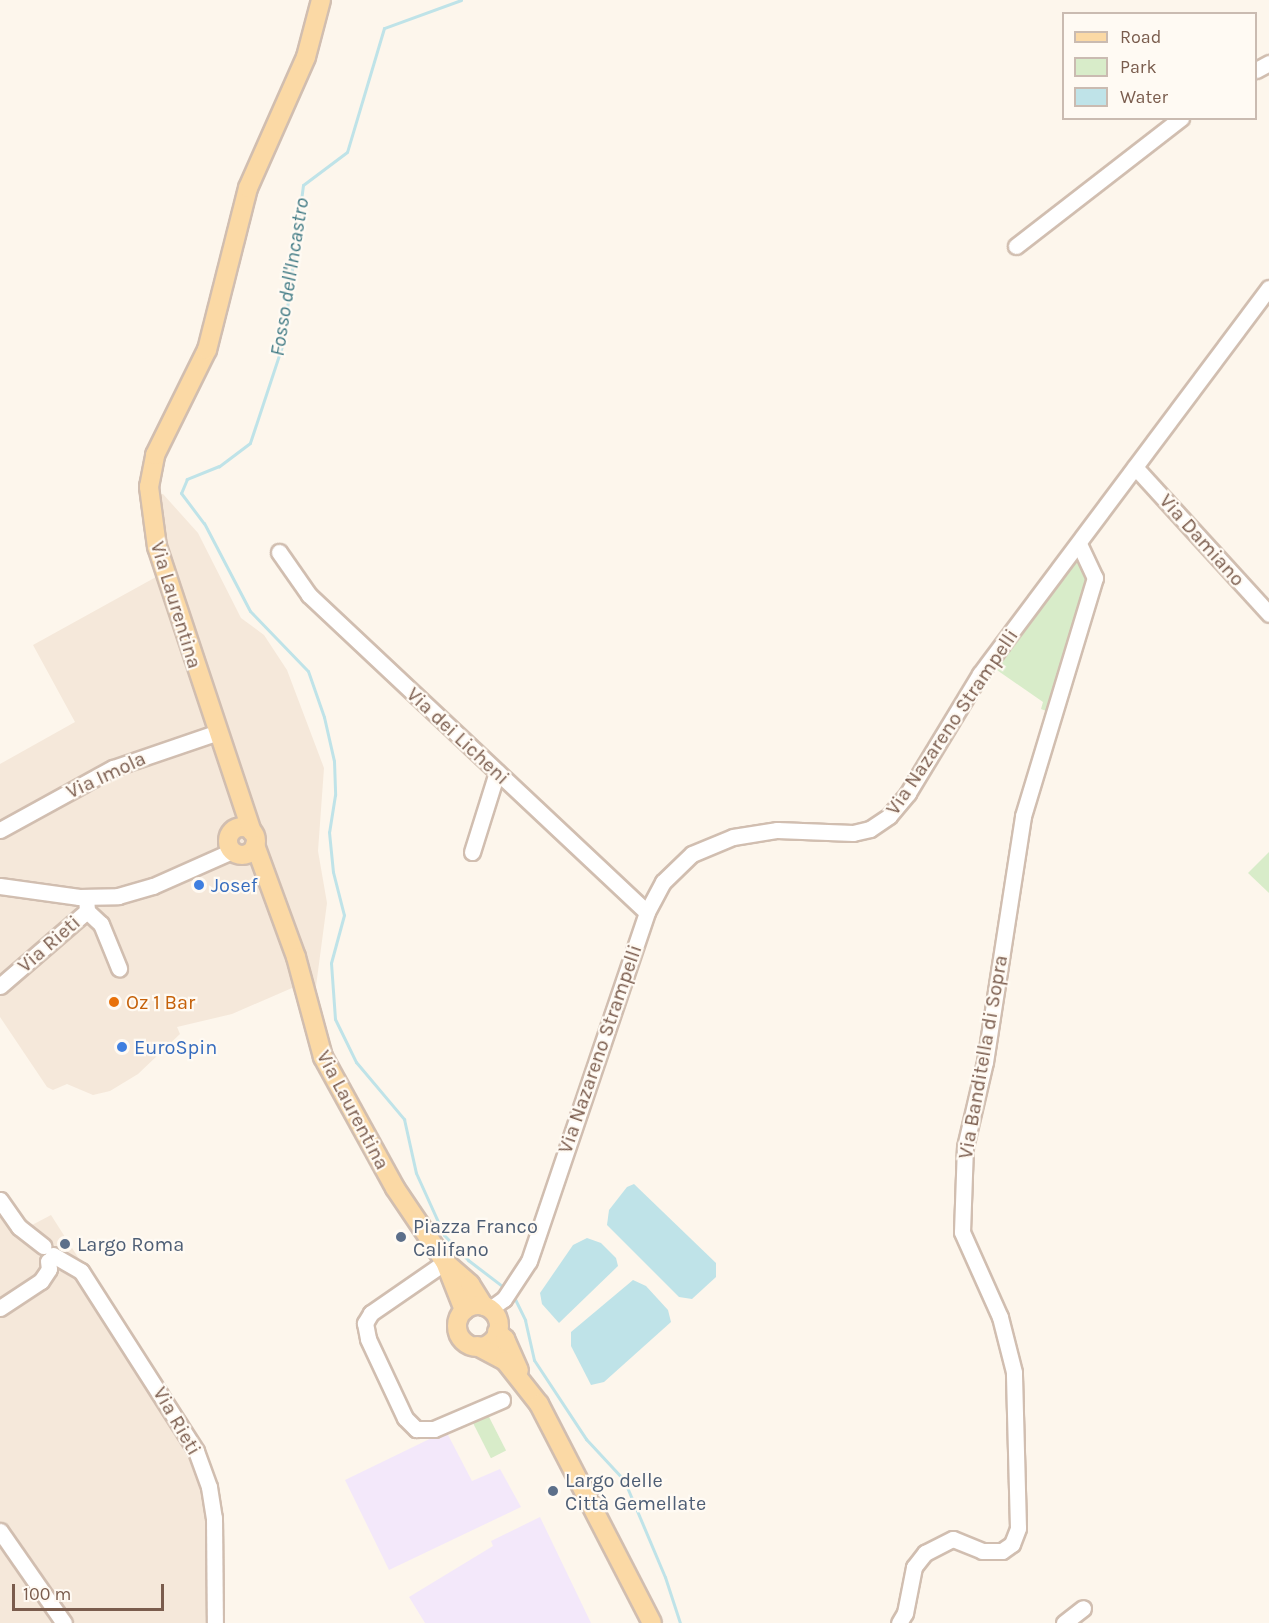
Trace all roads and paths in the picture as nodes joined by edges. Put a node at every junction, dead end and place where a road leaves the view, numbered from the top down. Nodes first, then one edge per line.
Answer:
1 (321, 0) edge
2 (1178, 120) edge
3 (1016, 246) dead end
4 (1269, 288) edge
5 (1135, 467) junction
6 (1079, 544) junction
7 (279, 552) dead end
8 (1269, 614) edge
9 (218, 732) junction
10 (497, 772) junction
11 (0, 830) edge
12 (240, 843) junction
13 (472, 852) dead end
14 (0, 877) edge
15 (0, 886) edge
16 (87, 904) junction
17 (647, 912) junction
18 (119, 968) dead end
19 (0, 986) edge
20 (0, 1200) edge
21 (48, 1254) junction
22 (445, 1262) junction
23 (492, 1305) junction
24 (0, 1308) edge
25 (464, 1310) junction
26 (497, 1332) junction
27 (477, 1346) junction
28 (522, 1381) junction
29 (502, 1400) dead end
30 (0, 1531) edge
31 (1083, 1608) dead end
32 (64, 1623) edge
33 (215, 1623) edge
34 (652, 1623) edge
35 (899, 1623) edge
36 (1064, 1623) edge

1 - 9 main road, Via Laurentina
2 - 3 street
4 - 5 street, Via Nazareno Strampelli
5 - 6 street, Via Nazareno Strampelli
5 - 8 street, Via Damiano
6 - 17 street, Via Nazareno Strampelli
6 - 35 street, Via Banditella di Sopra
7 - 10 street, Via dei Licheni
9 - 11 street, Via Imola
9 - 12 main road, Via Laurentina
10 - 13 street
10 - 17 street, Via dei Licheni
12 - 14 street
12 - 16 street
12 - 22 main road, Via Laurentina
15 - 16 street
16 - 18 street
16 - 19 street, Via Rieti
17 - 23 street, Via Nazareno Strampelli
20 - 21 street, Via Rieti
21 - 24 street
21 - 33 street, Via Rieti
22 - 23 main road, Via Laurentina
22 - 25 main road, Via Laurentina
22 - 29 street
23 - 25 main road
23 - 26 main road
25 - 27 main road
26 - 27 main road
26 - 28 main road
27 - 28 main road
28 - 34 main road
30 - 32 street
31 - 36 street

